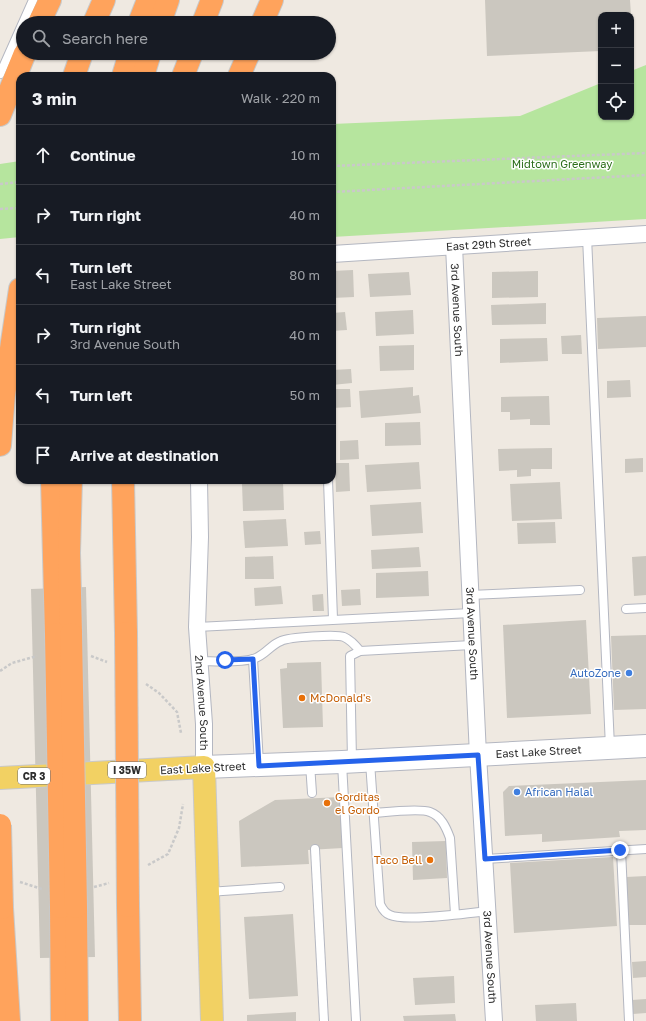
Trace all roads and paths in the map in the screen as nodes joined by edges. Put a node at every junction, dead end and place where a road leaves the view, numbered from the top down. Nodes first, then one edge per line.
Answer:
1 (33, 0) edge
2 (50, 0) edge
3 (104, 0) edge
4 (148, 0) edge
5 (168, 0) edge
6 (212, 0) edge
7 (272, 0) edge
8 (26, 16) edge
9 (42, 16) edge
10 (97, 16) edge
11 (142, 16) edge
12 (162, 16) edge
13 (206, 16) edge
14 (265, 16) edge
15 (16, 38) edge
16 (22, 60) edge
17 (80, 60) edge
18 (128, 60) edge
19 (148, 60) edge
20 (189, 60) edge
21 (246, 60) edge
22 (17, 72) edge
23 (75, 72) edge
24 (124, 72) edge
25 (144, 72) edge
26 (185, 72) edge
27 (241, 72) edge
28 (0, 74) edge
29 (16, 75) edge
30 (0, 115) edge
31 (646, 153) edge
32 (336, 166) edge
33 (646, 175) edge
34 (16, 182) edge
35 (0, 184) edge
36 (336, 192) edge
37 (16, 208) edge
38 (0, 209) edge
39 (646, 234) edge
40 (587, 237) junction
41 (454, 246) junction
42 (336, 254) edge
43 (16, 316) edge
44 (0, 445) edge
45 (52, 484) edge
46 (71, 484) edge
47 (123, 484) edge
48 (134, 484) edge
49 (199, 484) edge
50 (328, 484) edge
51 (123, 510) junction
52 (580, 590) dead end
53 (470, 595) junction
54 (646, 608) edge
55 (626, 609) dead end
56 (470, 613) junction
57 (333, 619) junction
58 (197, 628) junction
59 (64, 634) junction
60 (472, 645) junction
61 (360, 651) junction
62 (40, 655) dead end
63 (90, 656) dead end
64 (253, 659) junction
65 (198, 661) junction
66 (111, 663) dead end
67 (0, 671) edge
68 (141, 681) dead end
69 (181, 733) dead end
70 (646, 746) edge
71 (610, 748) junction
72 (478, 755) junction
73 (355, 762) junction
74 (310, 764) junction
75 (259, 766) junction
76 (204, 767) junction
77 (0, 778) edge
78 (312, 793) dead end
79 (183, 804) dead end
80 (374, 813) junction
81 (0, 825) edge
82 (315, 849) dead end
83 (646, 849) edge
84 (620, 850) junction
85 (485, 859) junction
86 (143, 867) dead end
87 (19, 881) dead end
88 (110, 883) dead end
89 (280, 886) dead end
90 (88, 889) dead end
91 (207, 892) junction
92 (62, 902) junction
93 (488, 911) junction
94 (455, 914) junction
95 (8, 1021) edge
96 (62, 1021) edge
97 (77, 1021) edge
98 (130, 1021) edge
99 (212, 1021) edge
100 (324, 1021) edge
101 (356, 1021) edge
102 (494, 1021) edge
103 (630, 1021) edge

1 - 8 lane
2 - 9 highway
3 - 10 highway
4 - 11 highway
5 - 12 highway
6 - 13 highway
7 - 14 highway
15 - 28 lane
16 - 22 highway
17 - 23 highway
18 - 24 highway
19 - 25 highway
20 - 26 highway
21 - 27 highway
29 - 30 highway
31 - 32 path
33 - 36 path
34 - 35 path
37 - 38 path
39 - 40 street, East 29th Street
40 - 41 street, East 29th Street
40 - 71 lane
41 - 42 street, East 29th Street
41 - 53 street, 3rd Avenue South
43 - 44 highway
45 - 59 highway
46 - 59 highway
47 - 51 highway, I 35W
48 - 51 highway
49 - 58 street, 2nd Avenue South
50 - 57 lane
51 - 98 highway, I 35W, bridge
52 - 53 lane
53 - 56 street, 3rd Avenue South
54 - 55 lane
56 - 57 lane
56 - 60 street, 3rd Avenue South
57 - 58 lane
58 - 65 street, 2nd Avenue South
59 - 92 highway, bridge
60 - 61 lane
60 - 72 street, 3rd Avenue South
61 - 64 lane
61 - 73 lane
62 - 67 path
63 - 66 path
64 - 65 lane
64 - 75 lane
65 - 76 street, 2nd Avenue South
68 - 69 path
70 - 71 main road, East Lake Street / CR 3
71 - 72 main road, East Lake Street / CR 3
72 - 73 main road, East Lake Street / CR 3
72 - 85 street, 3rd Avenue South
73 - 74 main road, East Lake Street / CR 3
73 - 80 lane
73 - 101 lane
74 - 75 main road, East Lake Street / CR 3
74 - 78 lane
75 - 76 main road, East Lake Street / CR 3
76 - 77 main road, East Lake Street / CR 3
76 - 91 main road, 2nd Avenue South
79 - 86 path
80 - 94 lane
80 - 94 lane
81 - 95 highway, bridge
82 - 100 lane
83 - 84 lane
84 - 85 lane
84 - 103 lane
85 - 93 street, 3rd Avenue South
87 - 92 path
88 - 90 path
89 - 91 lane
91 - 99 main road, 2nd Avenue South
92 - 96 highway
92 - 97 highway
93 - 94 lane
93 - 102 street, 3rd Avenue South

